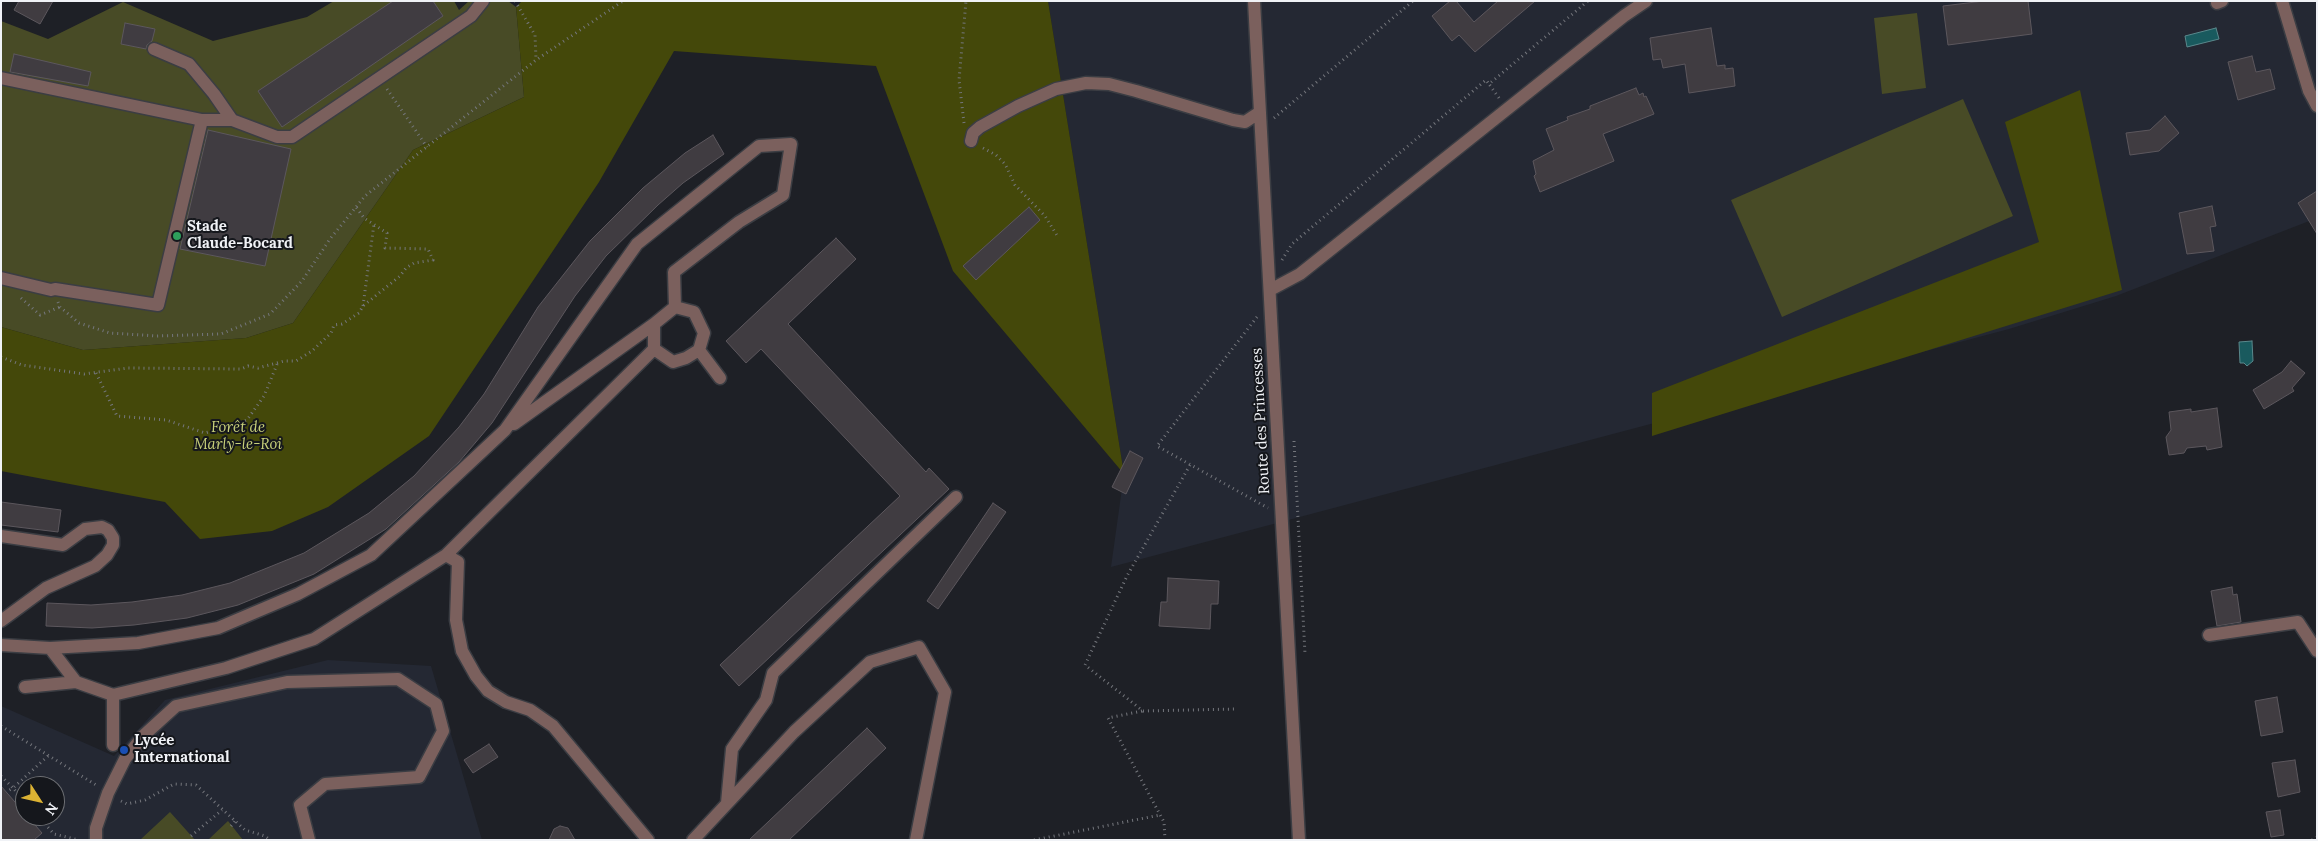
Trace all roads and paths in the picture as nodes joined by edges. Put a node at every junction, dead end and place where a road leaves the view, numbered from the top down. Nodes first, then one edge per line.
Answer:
1 (483, 1) edge
2 (515, 1) edge
3 (623, 1) edge
4 (966, 1) edge
5 (1254, 1) edge
6 (1414, 1) edge
7 (1588, 1) edge
8 (1646, 1) edge
9 (2282, 1) edge
10 (154, 49) dead end
11 (536, 60) junction
12 (1, 78) edge
13 (1489, 84) junction
14 (392, 96) dead end
15 (2317, 106) edge
16 (1507, 108) junction
17 (1265, 117) junction
18 (202, 120) junction
19 (232, 120) junction
20 (971, 141) junction
21 (427, 147) junction
22 (356, 207) junction
23 (374, 224) junction
24 (1058, 237) dead end
25 (1, 278) edge
26 (54, 289) junction
27 (1270, 289) junction
28 (16, 294) dead end
29 (363, 306) junction
30 (674, 306) junction
31 (60, 307) junction
32 (654, 324) junction
33 (654, 349) junction
34 (699, 350) junction
35 (1, 357) edge
36 (278, 362) junction
37 (96, 373) junction
38 (720, 378) dead end
39 (505, 430) junction
40 (1190, 465) junction
41 (956, 497) dead end
42 (1282, 515) junction
43 (1, 536) edge
44 (446, 554) junction
45 (1, 620) edge
46 (2209, 635) dead end
47 (1, 645) edge
48 (50, 648) junction
49 (2317, 651) edge
50 (76, 682) junction
51 (24, 687) dead end
52 (113, 695) junction
53 (1236, 710) dead end
54 (1143, 711) junction
55 (1, 726) edge
56 (114, 745) dead end
57 (49, 755) junction
58 (1, 776) edge
59 (13, 788) junction
60 (15, 790) edge
61 (6, 792) dead end
62 (108, 793) junction
63 (727, 803) junction
64 (222, 810) junction
65 (1160, 815) junction
66 (235, 821) junction
67 (47, 826) edge
68 (231, 826) dead end
69 (191, 836) dead end
70 (2317, 837) edge
71 (65, 838) edge
72 (78, 840) edge
73 (96, 840) edge
74 (270, 840) edge
75 (309, 840) edge
76 (648, 840) edge
77 (693, 840) edge
78 (916, 840) edge
79 (1034, 840) edge
80 (1165, 840) edge
81 (1300, 840) edge
82 (2312, 840) edge

1 - 19 street
2 - 11 path
3 - 11 path
4 - 20 path
5 - 17 street, Route des Princesses
6 - 17 path
7 - 13 path
8 - 16 street
9 - 15 street
10 - 19 street
11 - 21 path
12 - 18 street
13 - 16 path
13 - 27 path
14 - 21 path
16 - 27 street
17 - 20 street
17 - 27 street, Route des Princesses
18 - 19 street
18 - 26 street
20 - 24 path
21 - 22 path
22 - 23 path
22 - 31 path
23 - 29 path
23 - 29 path
25 - 26 street
26 - 31 path
27 - 40 path
27 - 42 street, Route des Princesses
28 - 31 path
29 - 36 path
30 - 32 street
30 - 34 street
30 - 39 street
32 - 33 street
32 - 39 street
33 - 34 street
33 - 44 street
34 - 38 street
35 - 37 path
36 - 37 path
36 - 37 path
39 - 48 street
40 - 42 path
40 - 54 path
41 - 63 street
42 - 81 street, Route des Princesses
43 - 45 street
44 - 52 street
44 - 76 street
46 - 49 street
47 - 48 street
48 - 50 street
50 - 51 street
50 - 52 street
52 - 56 street
53 - 54 path
54 - 65 path
55 - 57 path
57 - 59 path
57 - 62 path
58 - 59 path
59 - 60 path
59 - 61 path
62 - 64 path
62 - 73 street
62 - 75 street
63 - 77 street
63 - 78 street
64 - 66 path
64 - 69 path
65 - 79 path
65 - 80 path
66 - 68 path
66 - 74 path
67 - 71 path
70 - 82 path
71 - 72 path

